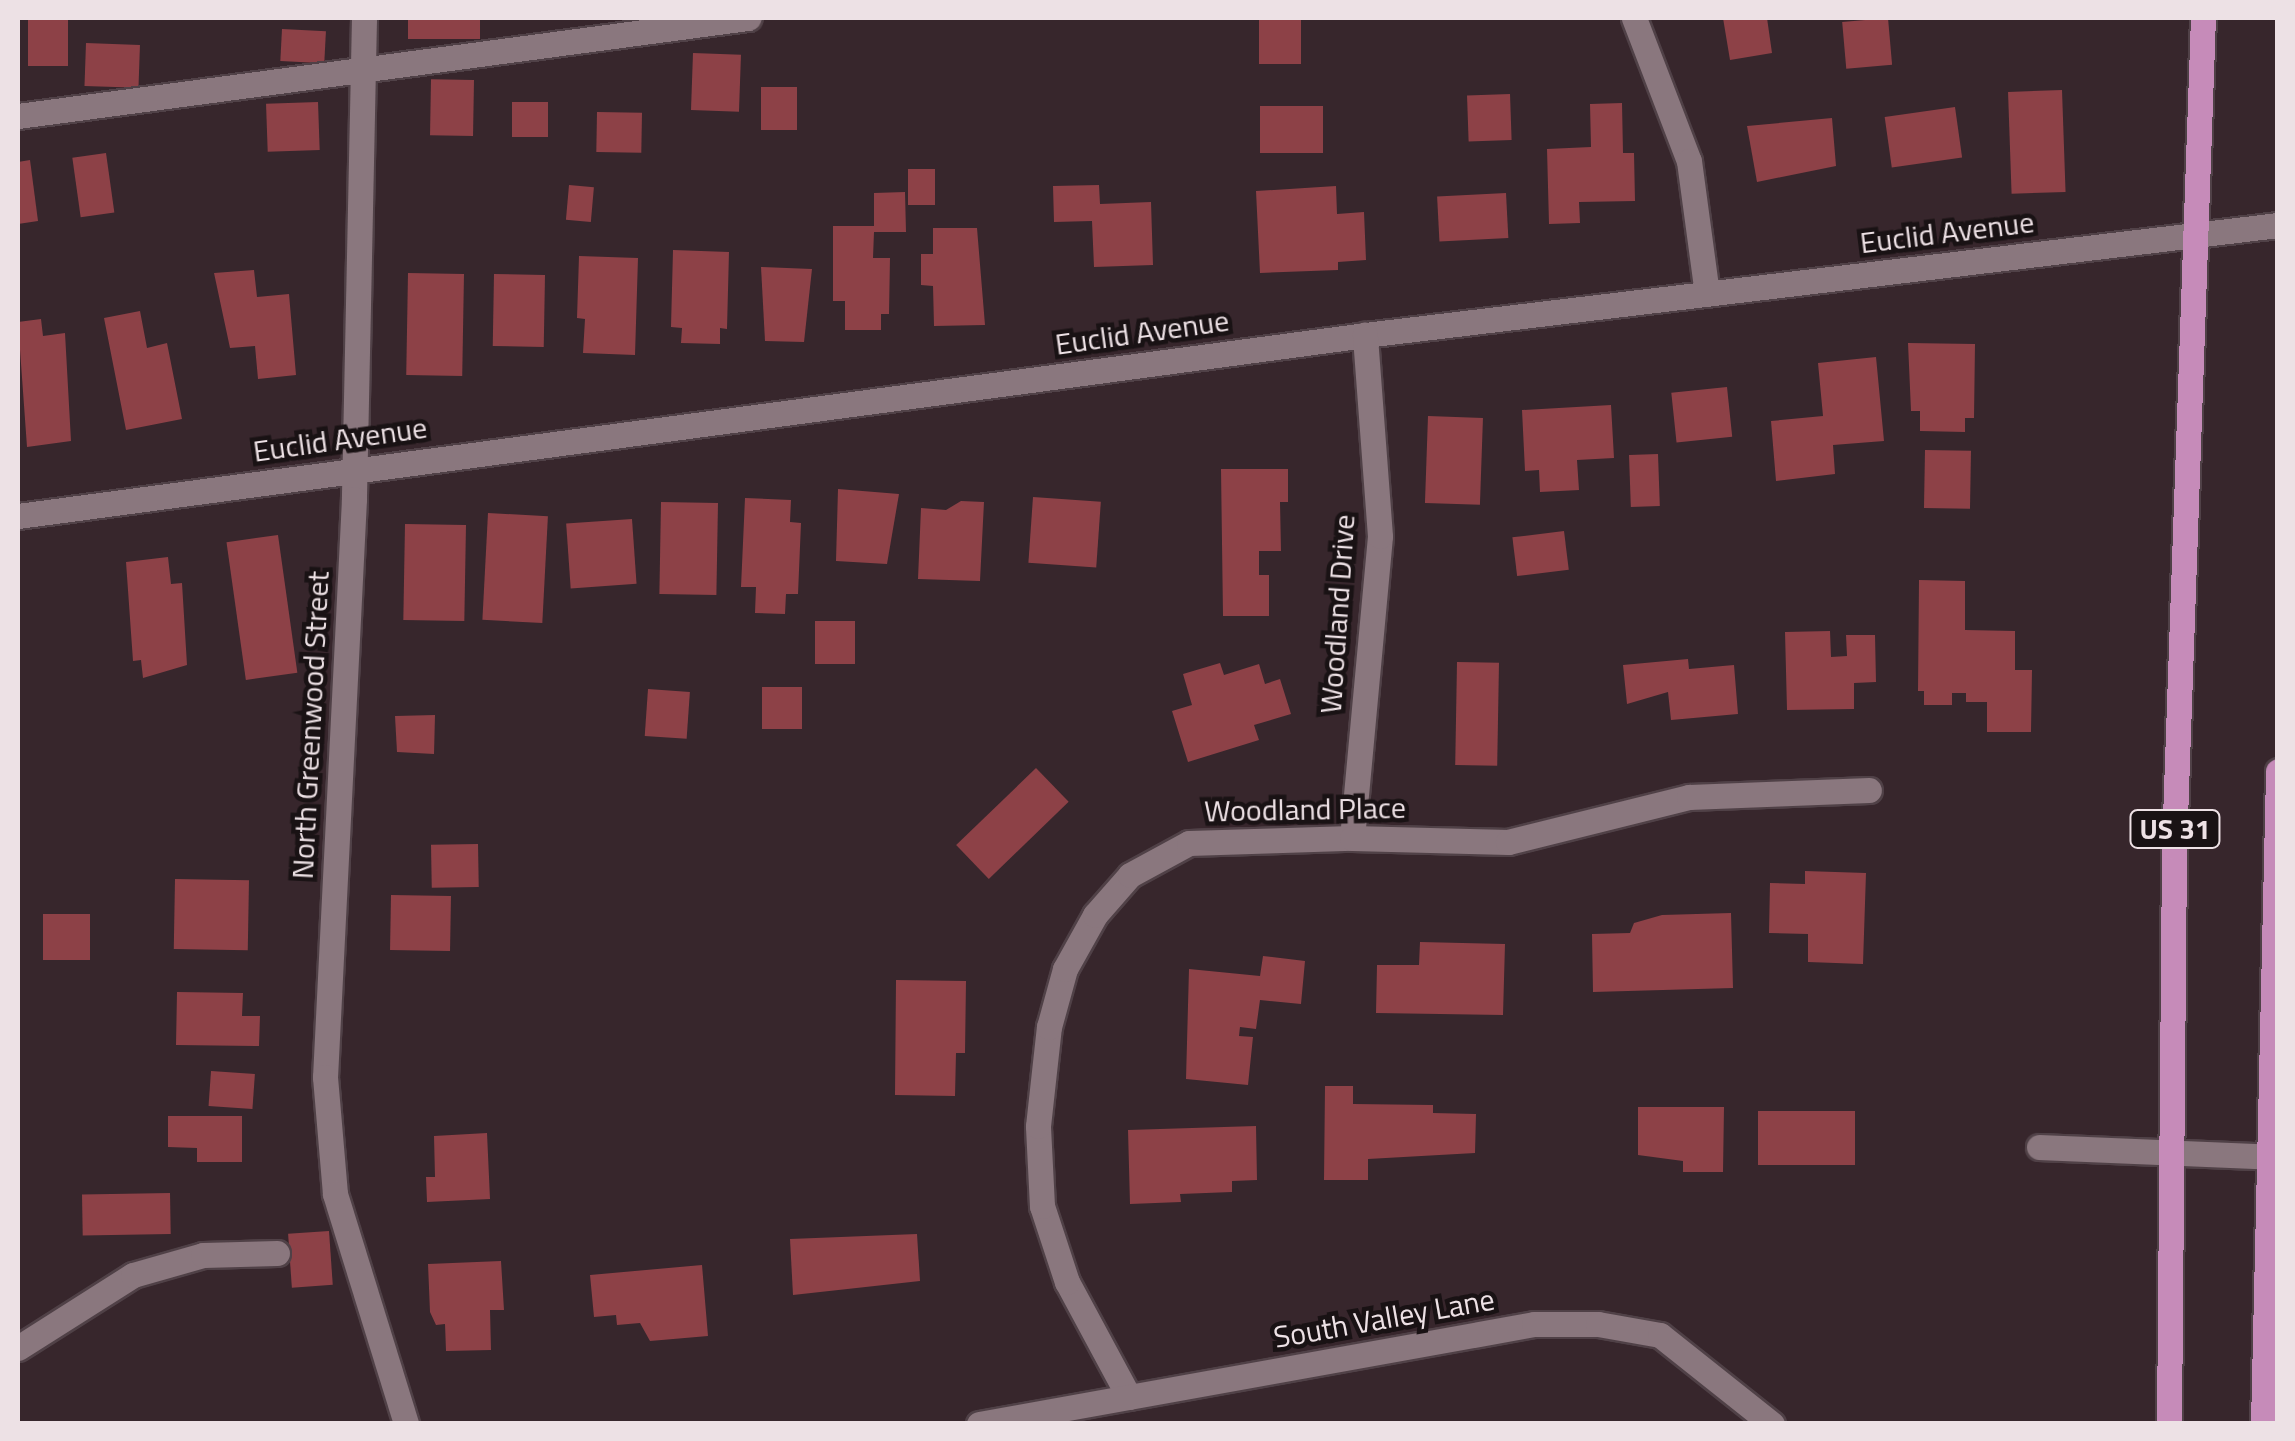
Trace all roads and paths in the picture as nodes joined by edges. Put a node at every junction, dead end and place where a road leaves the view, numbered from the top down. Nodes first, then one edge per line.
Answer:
1 (364, 18) edge
2 (748, 18) edge
3 (1634, 18) edge
4 (2203, 18) edge
5 (362, 66) junction
6 (18, 116) edge
7 (2278, 224) edge
8 (2196, 234) junction
9 (1708, 294) junction
10 (1365, 335) junction
11 (355, 470) junction
12 (18, 516) edge
13 (2278, 770) edge
14 (1870, 790) dead end
15 (1352, 838) junction
16 (2039, 1147) dead end
17 (2170, 1150) junction
18 (2272, 1156) edge
19 (277, 1253) dead end
20 (18, 1348) edge
21 (1129, 1398) junction
22 (406, 1424) edge
23 (979, 1424) edge
24 (1772, 1424) edge
25 (2169, 1424) edge
26 (2263, 1424) edge

1 - 5 street, North Greenwood Street
2 - 5 street
3 - 9 street
4 - 8 main road, US 31
5 - 6 street
5 - 11 street, North Greenwood Street
7 - 8 street, Euclid Avenue
8 - 9 street, Euclid Avenue
8 - 17 main road, US 31
9 - 10 street, Euclid Avenue
10 - 11 street, Euclid Avenue
10 - 15 street, Woodland Drive
11 - 12 street, Euclid Avenue
11 - 22 street, North Greenwood Street
13 - 18 main road
14 - 15 street, Woodland Place
15 - 21 street, Woodland Place
16 - 17 street
17 - 18 street
17 - 25 main road, US 31
18 - 26 main road
19 - 20 street
21 - 23 street, South Valley Lane
21 - 24 street, South Valley Lane

